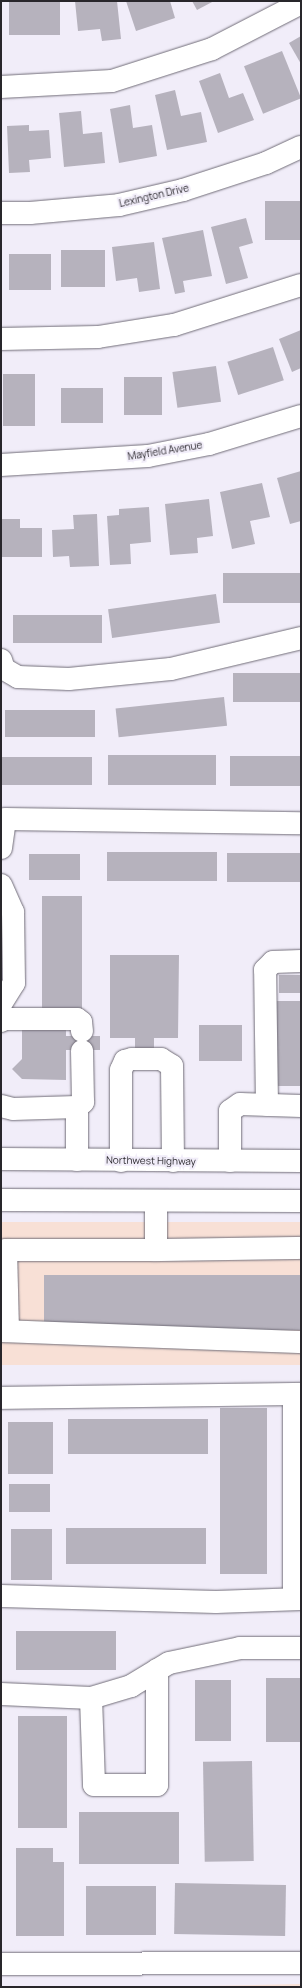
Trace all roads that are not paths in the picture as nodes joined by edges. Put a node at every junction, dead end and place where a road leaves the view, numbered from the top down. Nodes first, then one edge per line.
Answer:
1 (301, 3) edge
2 (1, 87) edge
3 (301, 147) edge
4 (1, 213) edge
5 (301, 285) edge
6 (1, 339) edge
7 (301, 416) edge
8 (1, 465) edge
9 (301, 638) edge
10 (1, 660) edge
11 (301, 823) edge
12 (1, 848) edge
13 (1, 885) edge
14 (301, 961) edge
15 (1, 1004) edge
16 (1, 1021) edge
17 (267, 1104) junction
18 (1, 1106) edge
19 (301, 1106) edge
20 (77, 1107) junction
21 (1, 1159) edge
22 (77, 1160) junction
23 (122, 1161) junction
24 (173, 1161) junction
25 (230, 1161) junction
26 (301, 1161) edge
27 (1, 1200) edge
28 (156, 1201) junction
29 (301, 1201) edge
30 (301, 1248) edge
31 (156, 1250) junction
32 (5, 1331) edge
33 (301, 1342) edge
34 (298, 1394) edge
35 (1, 1398) edge
36 (1, 1596) edge
37 (298, 1599) edge
38 (301, 1648) edge
39 (157, 1670) junction
40 (1, 1694) edge
41 (91, 1698) junction
42 (301, 1963) edge
43 (1, 1964) edge

1 - 2 street
3 - 4 street, Lexington Drive
5 - 6 street
7 - 8 street, Mayfield Avenue
9 - 10 street
11 - 12 street
13 - 15 street
14 - 17 street
16 - 20 street
17 - 19 street
17 - 25 street
18 - 20 street
20 - 22 street
21 - 22 street, Northwest Highway
22 - 23 street, Northwest Highway
23 - 24 street, Northwest Highway
23 - 24 street
24 - 25 street, Northwest Highway
25 - 26 street, Northwest Highway
27 - 28 street
28 - 29 street
28 - 31 street
30 - 31 street
31 - 32 street
32 - 33 street
34 - 35 street
34 - 37 street
36 - 37 street
38 - 39 street
39 - 41 street
39 - 41 street
40 - 41 street
42 - 43 street

